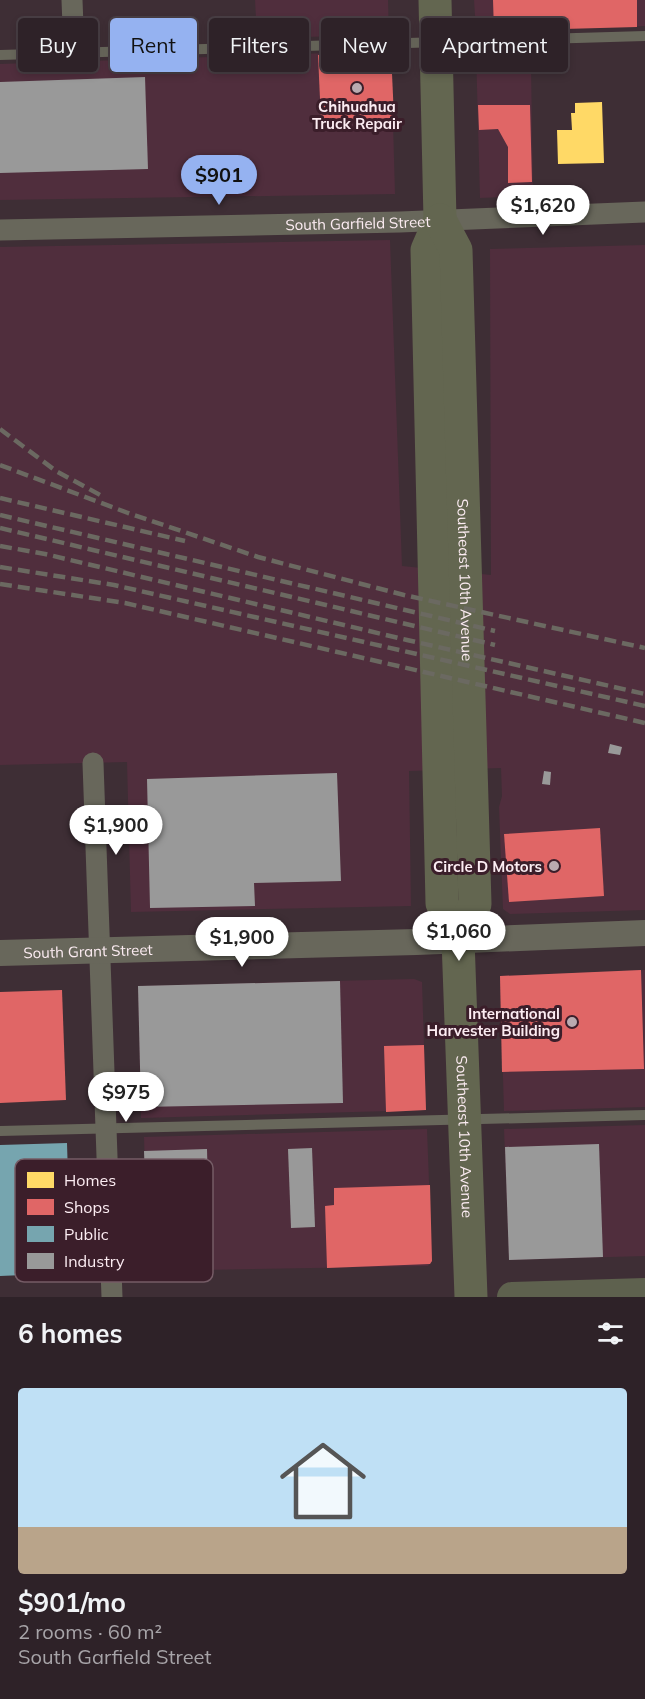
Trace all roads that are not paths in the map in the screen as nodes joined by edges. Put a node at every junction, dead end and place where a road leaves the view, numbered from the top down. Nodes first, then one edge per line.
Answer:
1 (72, 0) edge
2 (435, 0) edge
3 (73, 18) edge
4 (435, 18) edge
5 (645, 36) edge
6 (568, 38) edge
7 (421, 42) edge
8 (98, 51) edge
9 (18, 54) edge
10 (0, 55) edge
11 (437, 72) edge
12 (645, 213) edge
13 (440, 220) junction
14 (0, 230) edge
15 (93, 763) dead end
16 (645, 933) edge
17 (458, 940) junction
18 (100, 951) junction
19 (0, 953) edge
20 (645, 1115) edge
21 (464, 1120) junction
22 (107, 1128) junction
23 (0, 1131) edge
24 (108, 1159) edge
25 (112, 1282) edge
26 (645, 1293) edge
27 (112, 1297) edge
28 (471, 1297) edge
29 (512, 1297) edge

1 - 3 street
2 - 4 main road, Southeast 10th Avenue
5 - 6 lane
7 - 8 lane
9 - 10 lane
11 - 13 main road, Southeast 10th Avenue
12 - 13 street, South Garfield Street
13 - 14 street, South Garfield Street
13 - 17 main road, Southeast 10th Avenue
15 - 18 street
16 - 17 street, South Grant Street
17 - 18 street, South Grant Street
17 - 21 main road, Southeast 10th Avenue
18 - 19 street, South Grant Street
18 - 22 street
20 - 21 lane
21 - 22 lane
21 - 28 main road, Southeast 10th Avenue
22 - 23 lane
22 - 24 street
25 - 27 street
26 - 29 main road

